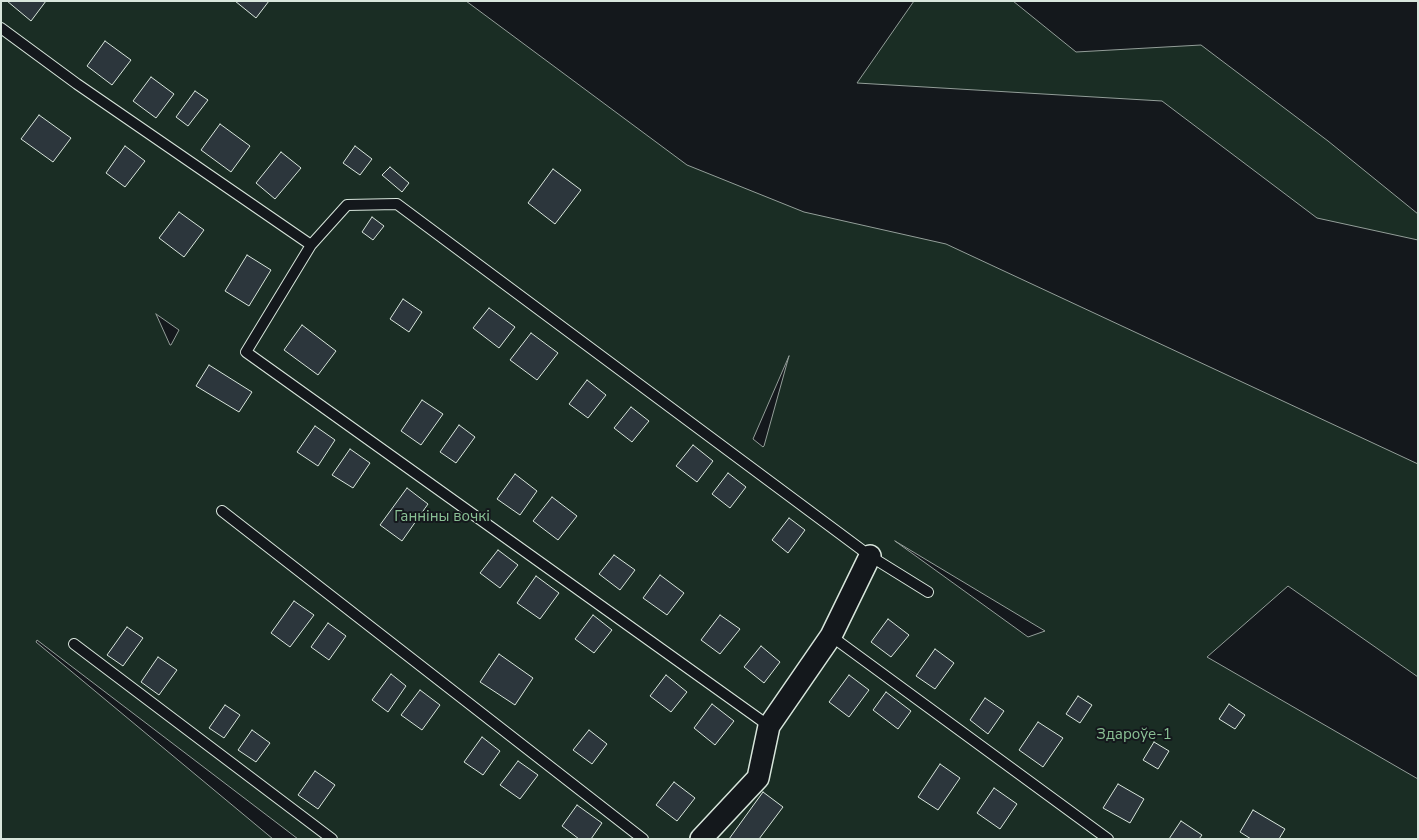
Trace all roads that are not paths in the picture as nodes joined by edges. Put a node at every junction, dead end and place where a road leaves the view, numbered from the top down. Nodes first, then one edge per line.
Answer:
1 (1, 28) edge
2 (311, 245) junction
3 (222, 511) dead end
4 (870, 556) junction
5 (928, 592) dead end
6 (831, 636) junction
7 (74, 644) dead end
8 (769, 726) junction
9 (332, 839) edge
10 (643, 839) edge
11 (702, 839) edge
12 (1108, 839) edge

1 - 2 lane
2 - 4 lane
2 - 8 lane
3 - 10 lane
4 - 5 lane
4 - 6 street
6 - 8 street
6 - 12 lane
7 - 9 lane
8 - 11 street

